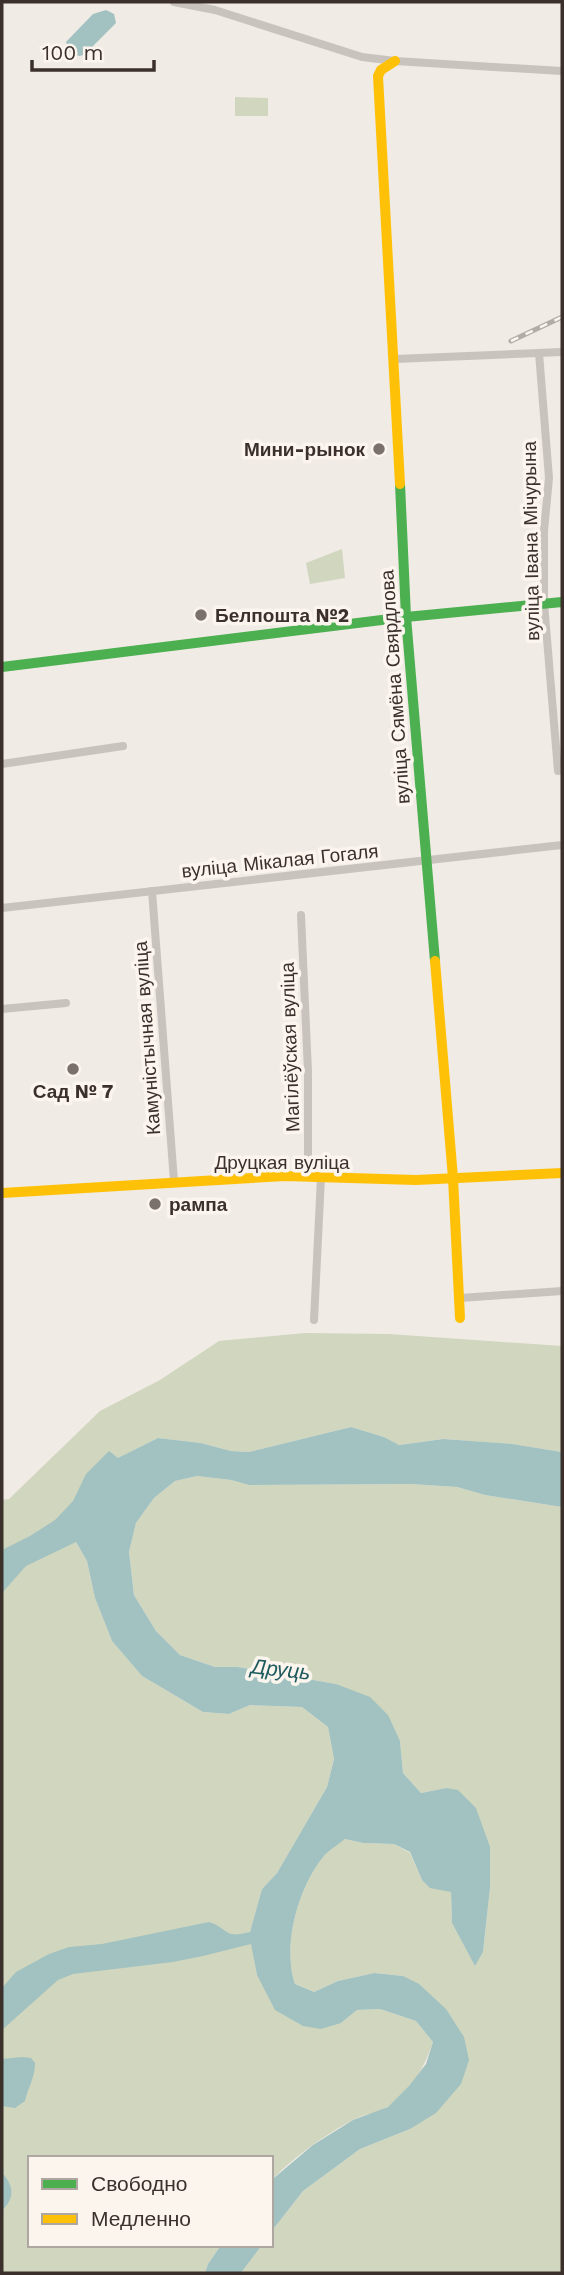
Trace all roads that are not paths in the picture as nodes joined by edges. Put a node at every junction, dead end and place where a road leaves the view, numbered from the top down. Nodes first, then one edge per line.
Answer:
1 (174, 2) edge
2 (394, 61) junction
3 (562, 71) edge
4 (562, 352) edge
5 (539, 353) junction
6 (395, 359) junction
7 (562, 602) edge
8 (544, 603) junction
9 (406, 617) junction
10 (2, 667) edge
11 (123, 746) dead end
12 (2, 764) edge
13 (558, 771) dead end
14 (562, 845) edge
15 (426, 862) junction
16 (152, 891) junction
17 (2, 908) edge
18 (301, 915) dead end
19 (66, 1003) dead end
20 (2, 1009) edge
21 (562, 1173) edge
22 (308, 1177) junction
23 (321, 1177) junction
24 (453, 1178) junction
25 (174, 1181) junction
26 (2, 1193) edge
27 (562, 1291) edge
28 (460, 1298) junction
29 (460, 1318) dead end
30 (314, 1320) dead end

1 - 2 street
2 - 3 street
2 - 6 street, вуліца Сямёна Свярдлова
4 - 5 street
5 - 6 street
5 - 8 street, вуліца Івана Мічурына
6 - 9 street, вуліца Сямёна Свярдлова
7 - 8 street
8 - 9 street
8 - 13 street, вуліца Івана Мічурына
9 - 10 street
9 - 15 street, вуліца Сямёна Свярдлова
11 - 12 street
14 - 15 street, вуліца Мікалая Гогаля
15 - 16 street, вуліца Мікалая Гогаля
15 - 24 street, вуліца Сямёна Свярдлова
16 - 17 street, вуліца Мікалая Гогаля
16 - 25 street, Камуністычная вуліца
18 - 22 street, Магілёўская вуліца
19 - 20 street
21 - 24 street, Друцкая вуліца
22 - 23 street, Друцкая вуліца
22 - 25 street, Друцкая вуліца
23 - 24 street, Друцкая вуліца
23 - 30 street
24 - 28 street, вуліца Сямёна Свярдлова
25 - 26 street, Друцкая вуліца
27 - 28 street
28 - 29 street, вуліца Сямёна Свярдлова

